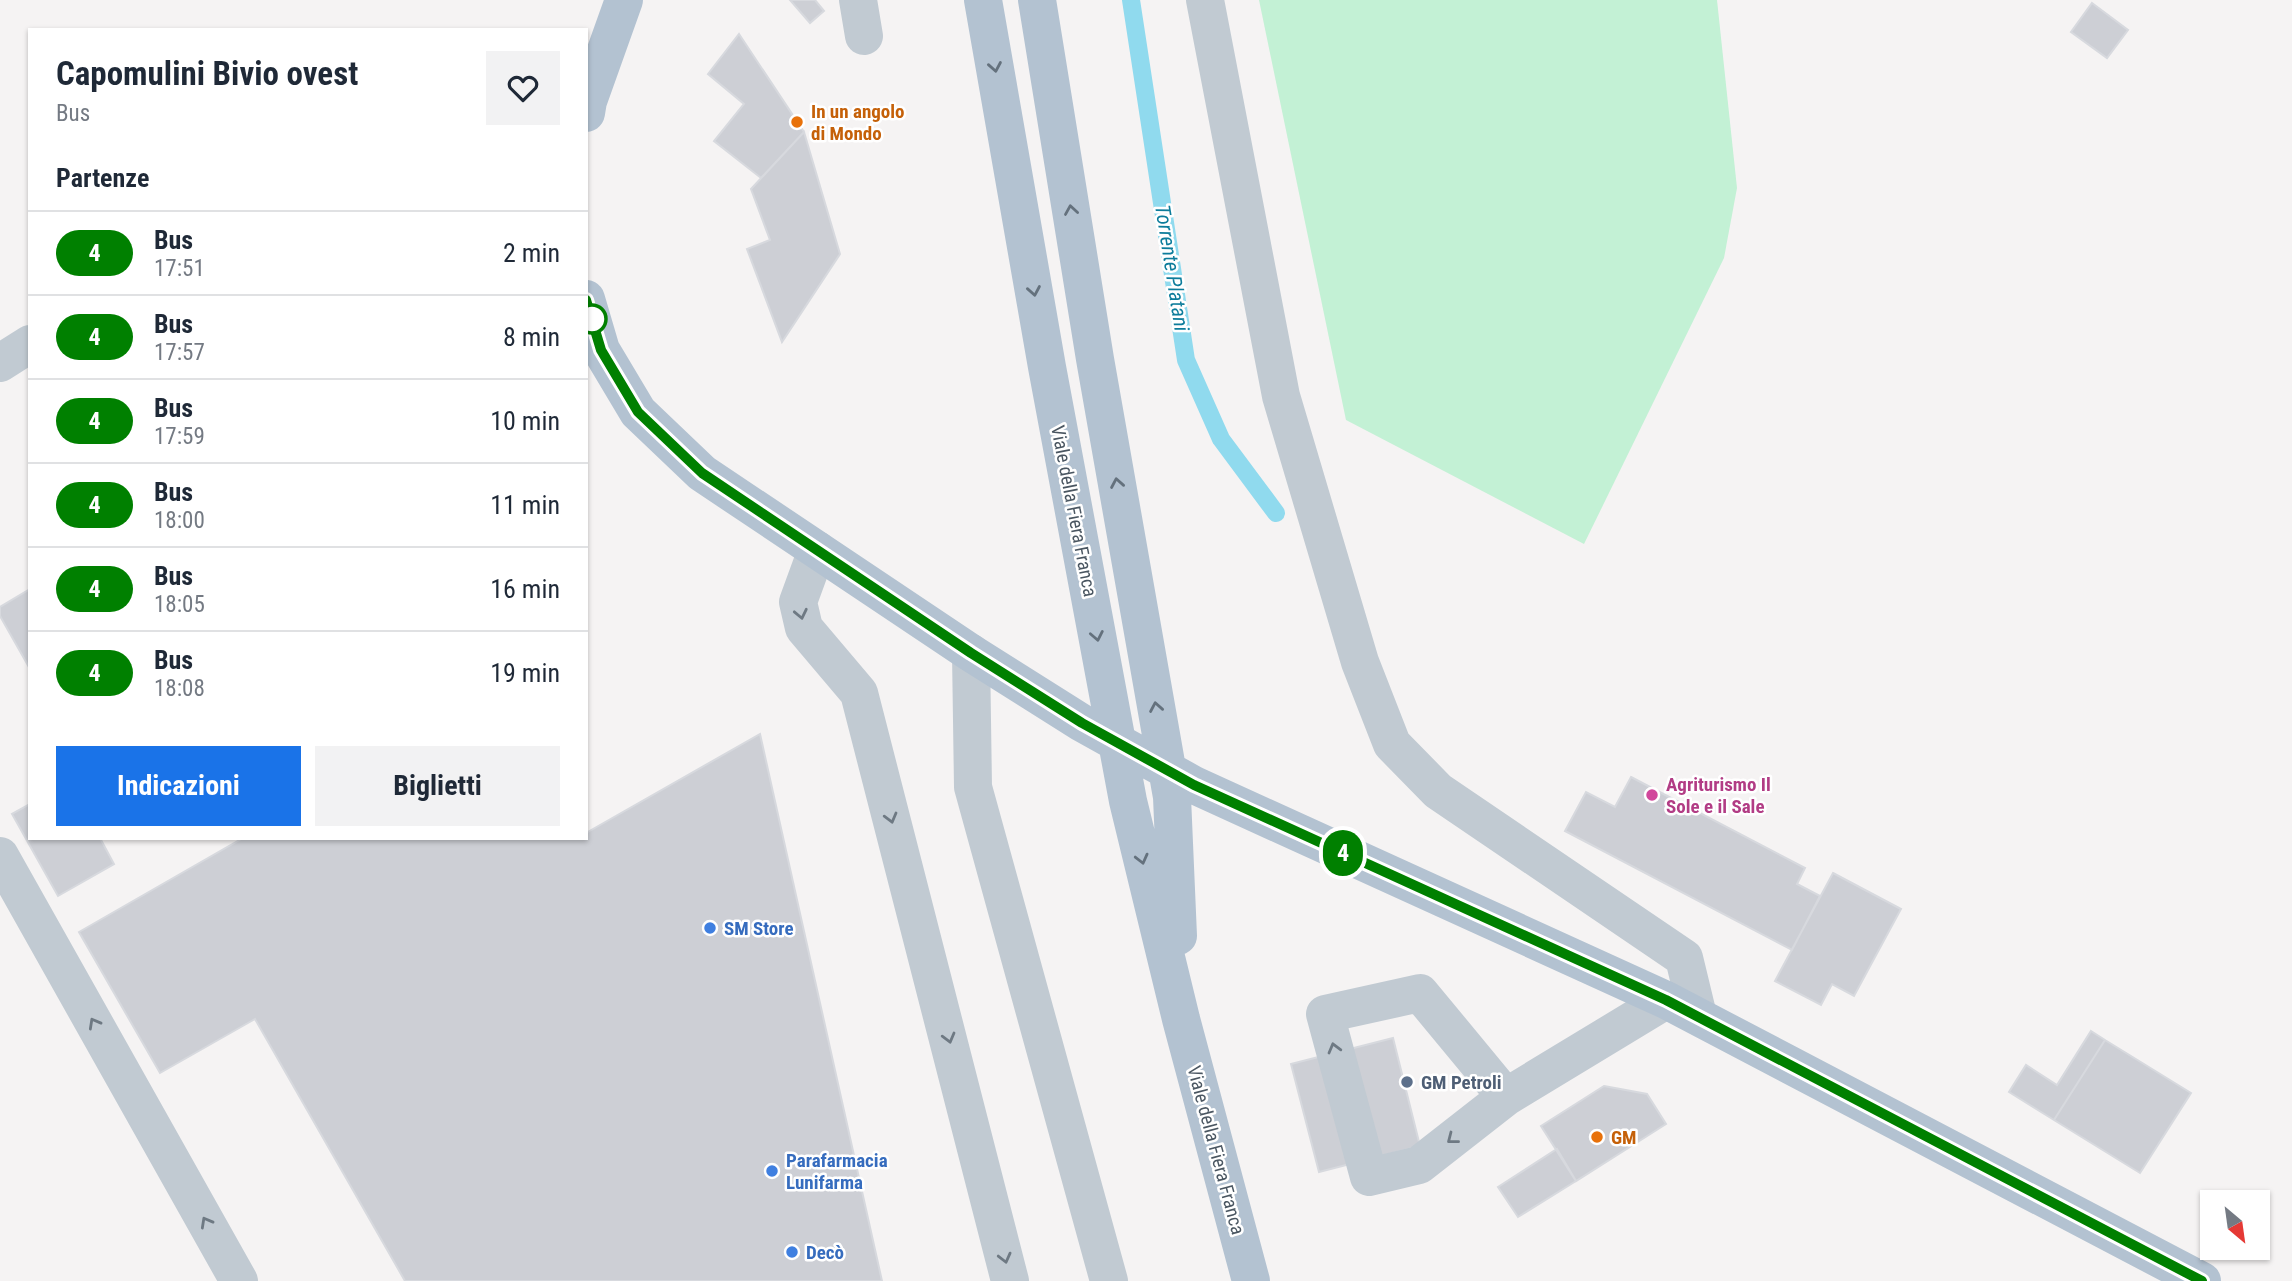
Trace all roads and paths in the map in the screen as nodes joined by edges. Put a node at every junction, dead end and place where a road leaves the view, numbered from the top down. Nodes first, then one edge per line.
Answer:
1 (624, 0) edge
2 (983, 0) edge
3 (1037, 0) edge
4 (1205, 0) edge
5 (588, 98) edge
6 (588, 312) edge
7 (28, 345) edge
8 (594, 350) edge
9 (0, 363) edge
10 (817, 550) junction
11 (971, 653) junction
12 (0, 856) edge
13 (1682, 1008) junction
14 (1181, 1018) junction
15 (1507, 1097) junction
16 (239, 1281) edge
17 (1010, 1281) edge
18 (1109, 1281) edge
19 (1251, 1281) edge
20 (2202, 1281) edge

1 - 5 main road
2 -> 14 main road, Viale della Fiera Franca
14 -> 3 main road, Viale della Fiera Franca
4 - 13 street
6 - 8 main road
7 - 9 street
8 - 10 main road
10 - 11 main road
10 -> 17 street
11 - 13 main road
11 - 18 street
16 -> 12 street
13 - 15 street
13 - 20 main road
14 - 19 main road, Viale della Fiera Franca
15 -> 15 street

